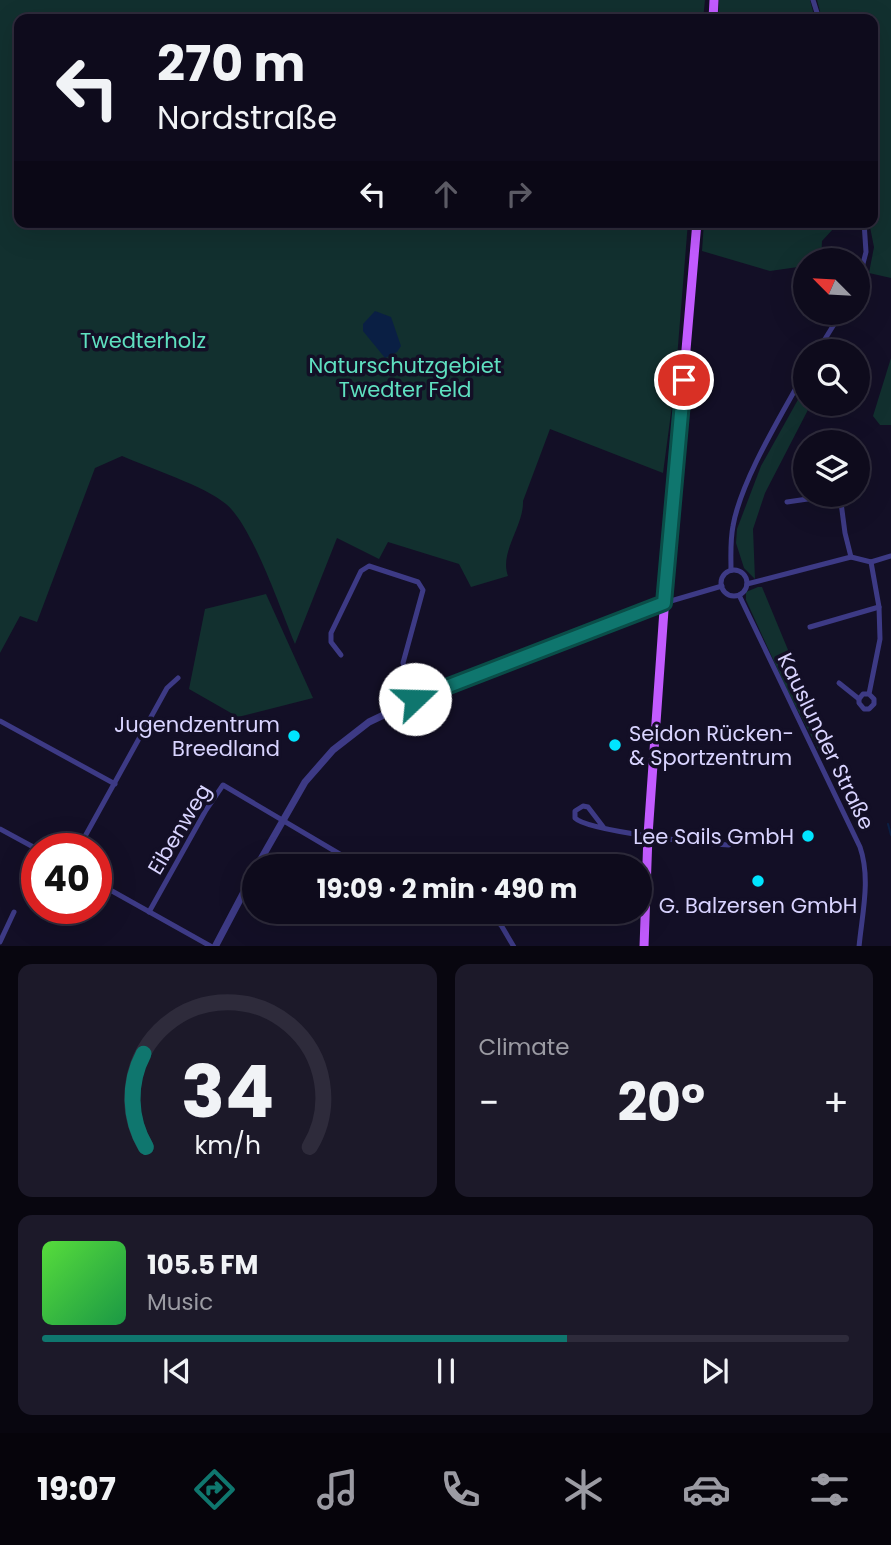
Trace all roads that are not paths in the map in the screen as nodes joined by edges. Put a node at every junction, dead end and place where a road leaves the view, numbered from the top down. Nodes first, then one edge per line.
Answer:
1 (696, 228) edge
2 (864, 228) edge
3 (866, 248) edge
4 (793, 394) edge
5 (793, 501) edge
6 (788, 502) dead end
7 (840, 507) edge
8 (891, 556) edge
9 (851, 557) junction
10 (871, 562) junction
11 (731, 570) junction
12 (747, 584) junction
13 (722, 586) junction
14 (739, 595) junction
15 (664, 603) junction
16 (879, 607) junction
17 (810, 627) dead end
18 (341, 655) dead end
19 (178, 678) dead end
20 (839, 683) dead end
21 (869, 694) junction
22 (415, 699) junction
23 (859, 699) junction
24 (0, 721) edge
25 (115, 784) junction
26 (281, 821) junction
27 (604, 828) junction
28 (0, 829) edge
29 (87, 833) edge
30 (648, 835) junction
31 (21, 840) edge
32 (729, 845) dead end
33 (263, 854) edge
34 (339, 854) edge
35 (112, 892) edge
36 (242, 895) edge
37 (14, 912) dead end
38 (149, 912) junction
39 (500, 924) edge
40 (0, 942) edge
41 (212, 946) edge
42 (215, 946) edge
43 (513, 946) edge
44 (644, 946) edge
45 (859, 946) edge

1 - 15 main road
2 - 3 street
4 - 11 street
5 - 6 street
7 - 9 street
8 - 10 street
9 - 10 street
9 - 12 street
10 - 16 street
11 - 12 street
11 - 13 street
12 - 14 street
13 - 14 street
13 - 15 street
14 - 45 street, Kauslunder Straße
15 - 22 street
15 - 30 main road
16 - 17 street
16 - 21 street
18 - 22 street
19 - 25 street
20 - 23 street
21 - 23 street
21 - 23 street
22 - 26 street
24 - 25 street
25 - 29 street
26 - 33 street
26 - 34 street
26 - 38 street, Eibenweg
27 - 27 street
27 - 30 street
28 - 31 street
30 - 32 street
30 - 44 main road
35 - 38 street
36 - 42 street
37 - 40 street
38 - 41 street
39 - 43 street

